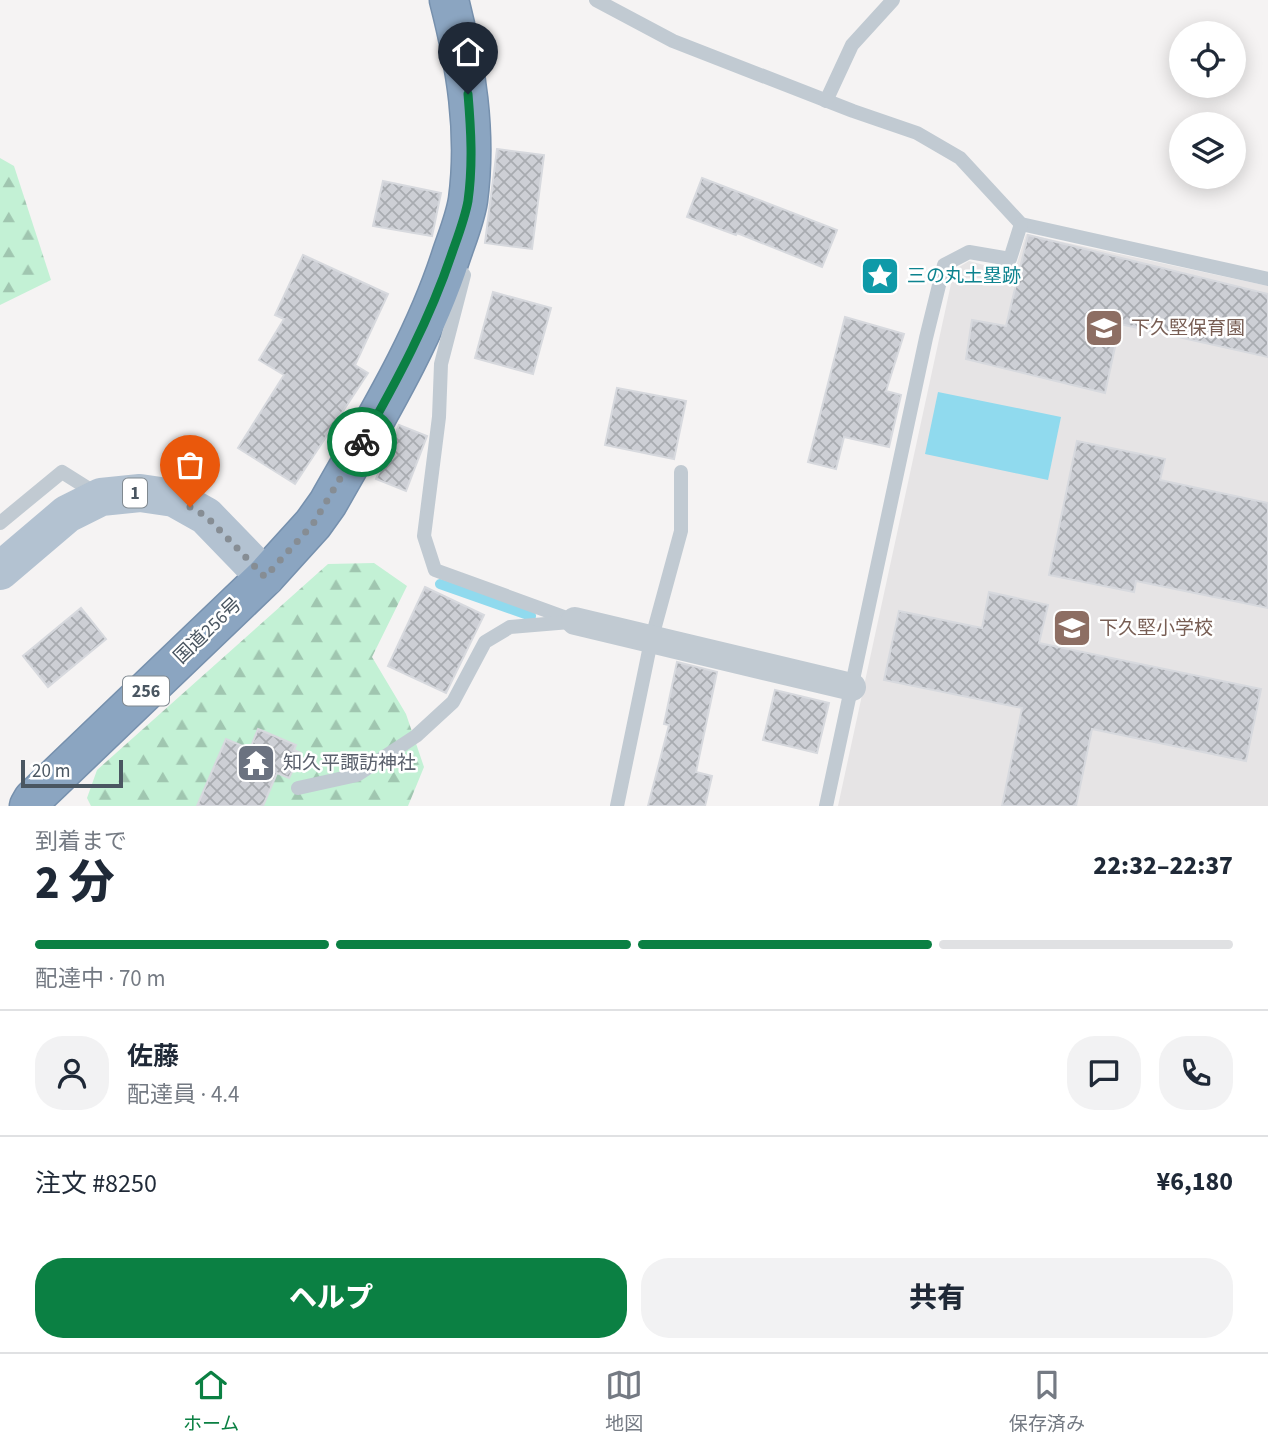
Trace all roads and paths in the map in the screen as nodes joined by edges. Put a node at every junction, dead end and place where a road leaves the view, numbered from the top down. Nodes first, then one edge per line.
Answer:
1 (449, 0) edge
2 (596, 0) edge
3 (893, 0) edge
4 (826, 101) junction
5 (1021, 224) junction
6 (450, 259) junction
7 (1268, 279) edge
8 (681, 472) dead end
9 (101, 497) junction
10 (0, 523) edge
11 (0, 571) edge
12 (265, 577) junction
13 (575, 621) junction
14 (651, 640) junction
15 (852, 687) junction
16 (298, 788) dead end
17 (29, 806) edge
18 (617, 806) edge
19 (826, 806) edge

1 - 6 highway, 国道256号 / 256
2 - 4 lane
3 - 4 lane
4 - 5 lane
5 - 7 lane
5 - 15 lane
6 - 12 highway, 国道256号 / 256
6 - 13 lane
8 - 14 lane
9 - 10 lane
9 - 11 main road, 1
9 - 12 main road, 1
12 - 17 highway, 国道256号 / 256
13 - 14 street
13 - 16 lane
14 - 15 street
14 - 18 lane
15 - 19 lane

